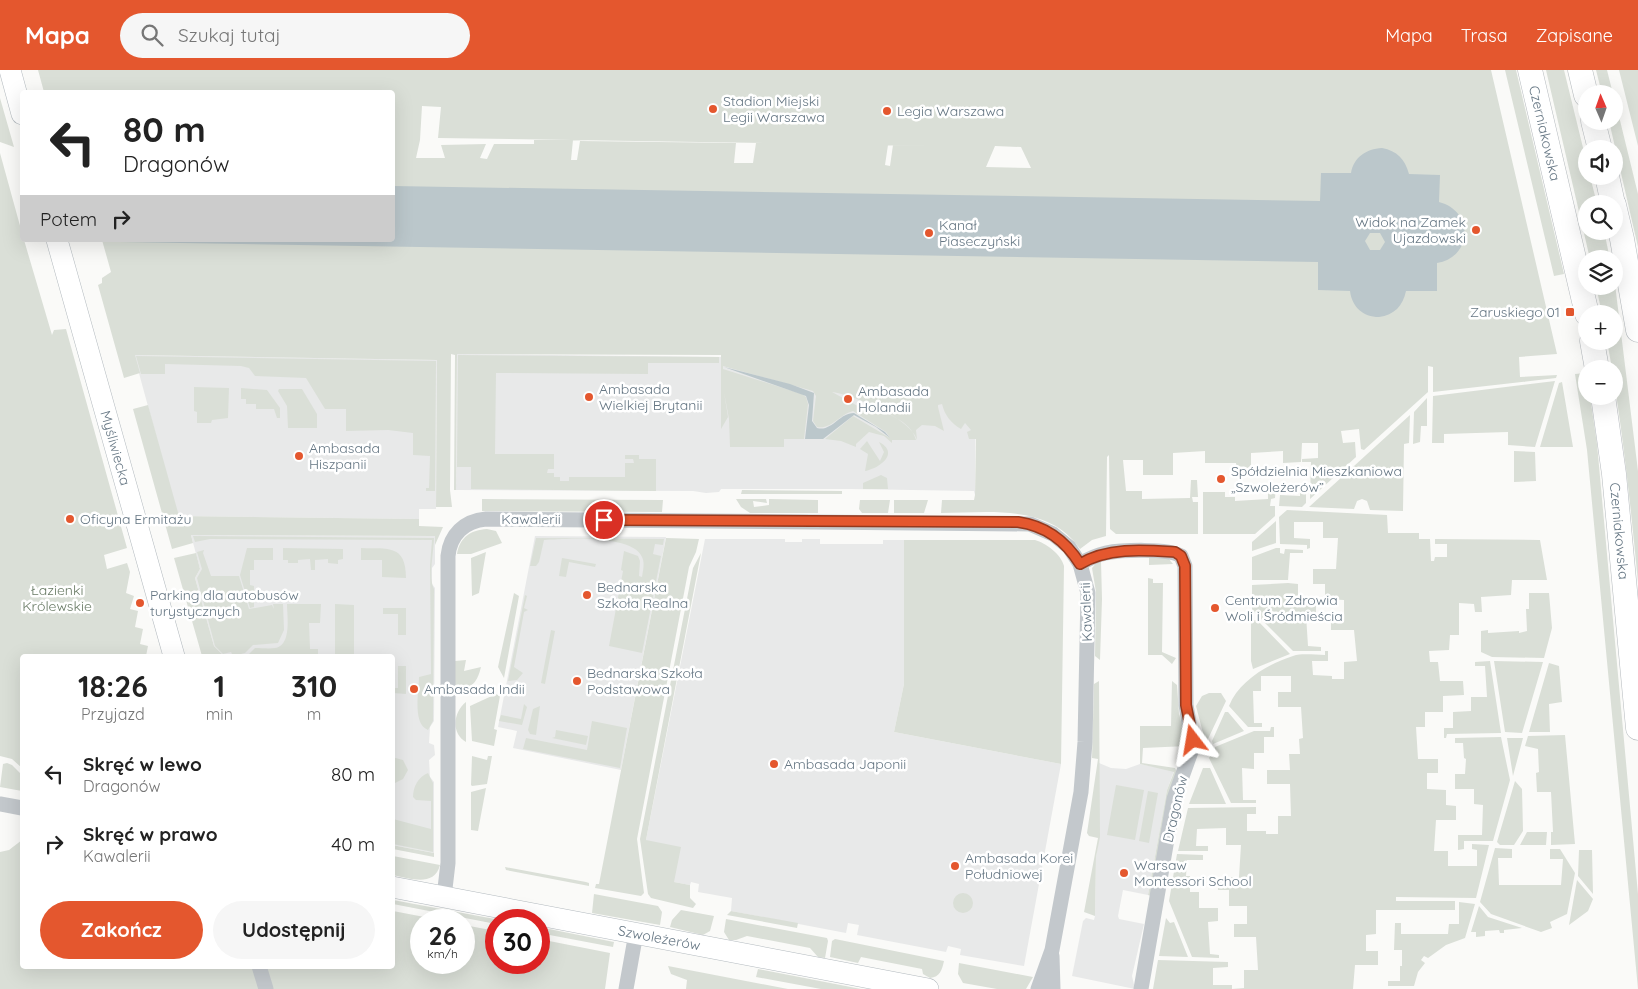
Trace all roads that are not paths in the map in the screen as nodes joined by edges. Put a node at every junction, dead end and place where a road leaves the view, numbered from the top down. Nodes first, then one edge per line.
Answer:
1 (10, 70) edge
2 (1530, 70) edge
3 (1580, 70) edge
4 (1584, 85) edge
5 (20, 107) edge
6 (1622, 240) edge
7 (58, 242) edge
8 (1585, 305) edge
9 (1638, 330) edge
10 (1604, 405) edge
11 (1080, 564) junction
12 (173, 654) edge
13 (1638, 728) edge
14 (0, 804) edge
15 (20, 808) edge
16 (395, 888) edge
17 (444, 897) junction
18 (636, 933) junction
19 (1052, 950) junction
20 (260, 969) edge
21 (266, 989) edge
22 (626, 989) edge
23 (928, 989) edge
24 (1038, 989) edge
25 (1053, 989) edge
26 (1141, 989) edge

1 - 5 street
2 - 8 main road, Czerniakowska
3 - 4 main road
6 - 9 main road
7 - 12 street, Myśliwiecka
10 - 13 main road, Czerniakowska
11 - 17 street, Kawalerii
11 - 19 street, Kawalerii
11 - 26 street, Dragonów
14 - 15 street
16 - 17 street, Szwoleżerów
17 - 18 street, Szwoleżerów
18 - 22 street
18 - 23 street, Szwoleżerów
19 - 24 street, Kawalerii
19 - 25 street, Kawalerii
20 - 21 street

